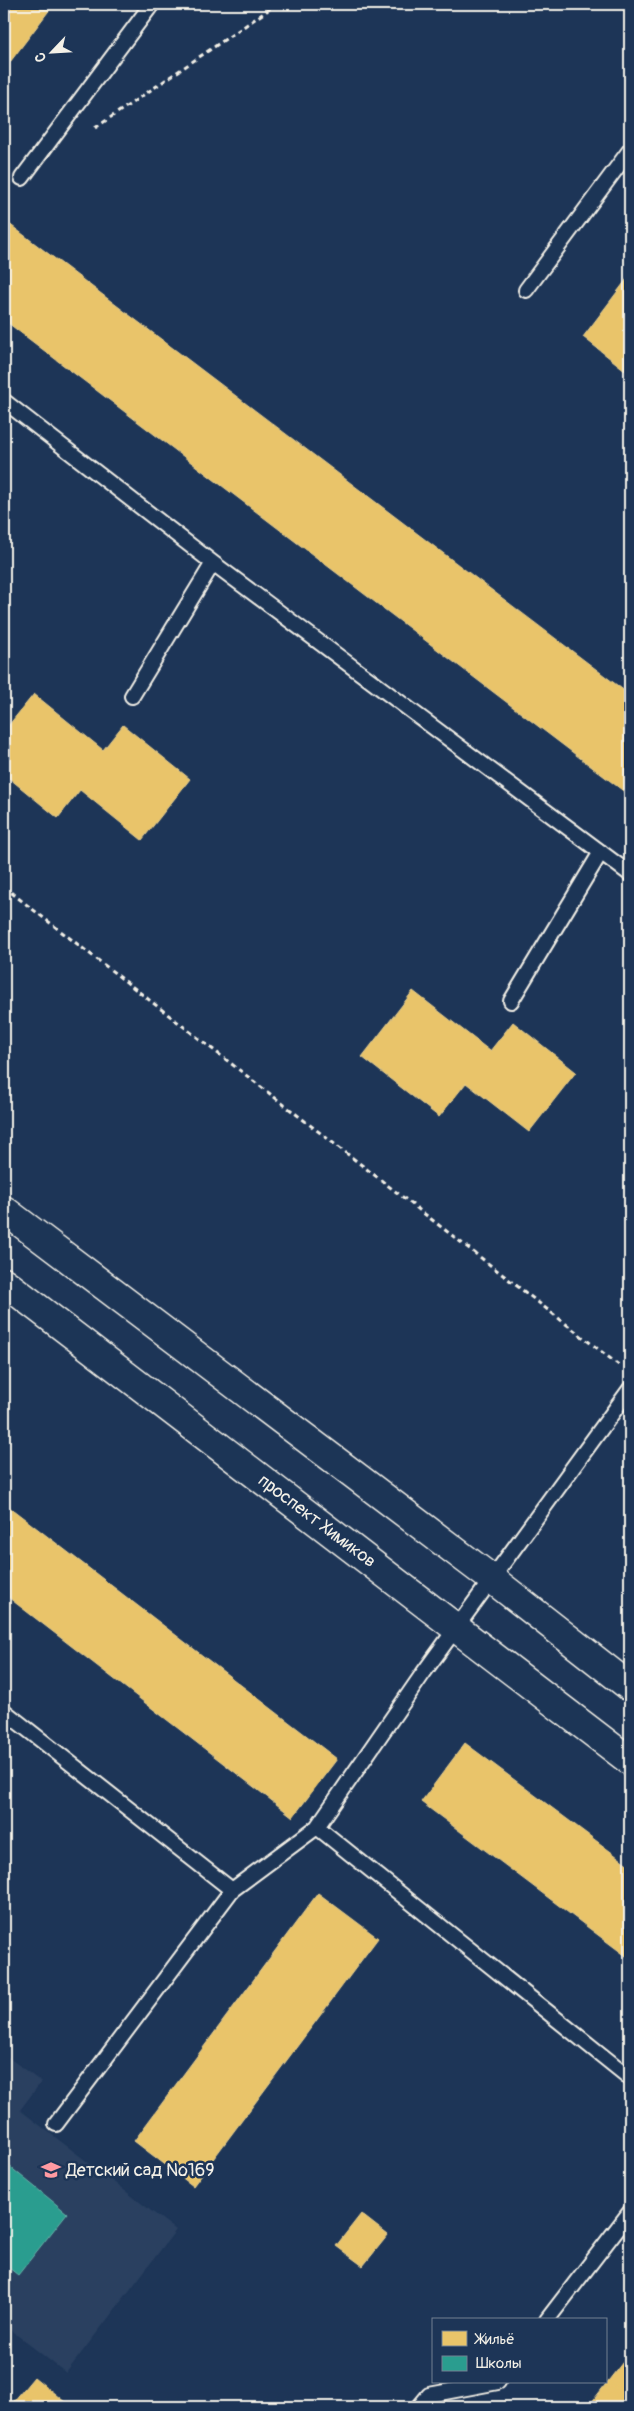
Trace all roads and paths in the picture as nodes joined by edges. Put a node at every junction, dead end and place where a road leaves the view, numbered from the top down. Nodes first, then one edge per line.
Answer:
1 (152, 4) edge
2 (277, 4) edge
3 (88, 133) dead end
4 (630, 150) edge
5 (22, 178) dead end
6 (526, 290) dead end
7 (4, 401) edge
8 (213, 563) junction
9 (132, 696) dead end
10 (601, 852) junction
11 (630, 874) edge
12 (4, 888) edge
13 (511, 1000) dead end
14 (4, 1210) edge
15 (4, 1282) edge
16 (622, 1368) dead end
17 (630, 1389) edge
18 (492, 1579) junction
19 (457, 1627) junction
20 (630, 1687) edge
21 (4, 1711) edge
22 (630, 1761) edge
23 (317, 1827) junction
24 (232, 1890) junction
25 (630, 2078) edge
26 (56, 2124) dead end
27 (630, 2212) edge
28 (549, 2318) edge
29 (487, 2384) edge
30 (419, 2407) edge

1 - 5 lane
2 - 3 path
4 - 6 lane
7 - 8 lane
8 - 9 lane
8 - 10 lane
10 - 11 lane
10 - 13 lane
12 - 16 path
14 - 18 main road
15 - 19 main road, проспект Химиков
17 - 18 lane
18 - 19 lane
18 - 20 main road
19 - 22 main road, проспект Химиков
19 - 23 lane
21 - 24 lane
23 - 24 lane
23 - 25 lane
24 - 26 lane
27 - 28 lane
29 - 30 lane

